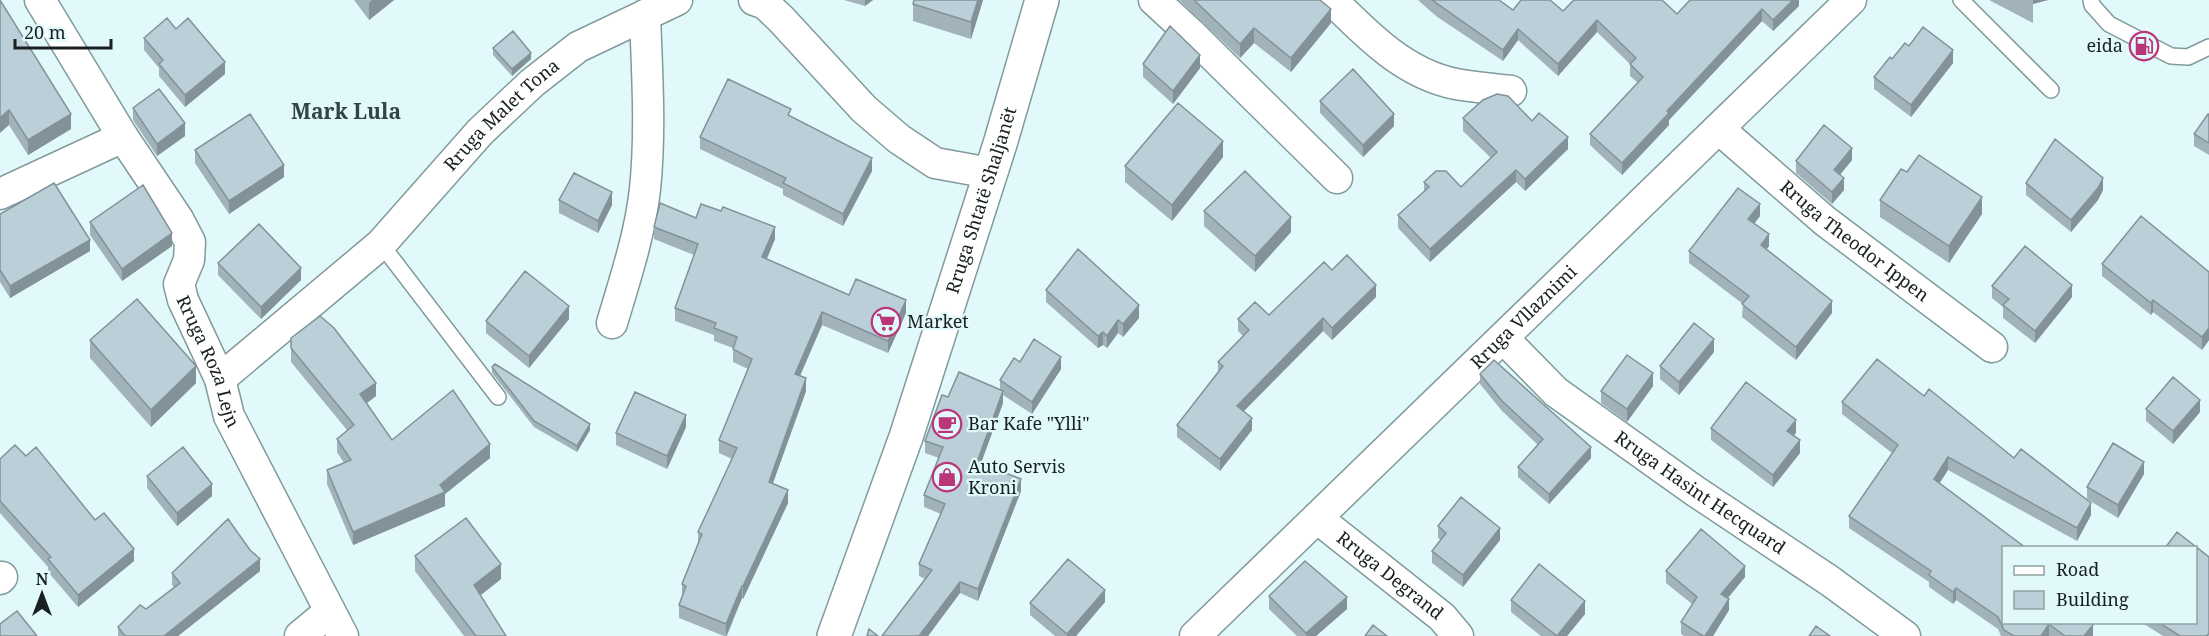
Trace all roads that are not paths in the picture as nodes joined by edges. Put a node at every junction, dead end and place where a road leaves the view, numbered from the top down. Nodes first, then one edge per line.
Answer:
1 (40, 0) edge
2 (677, 0) edge
3 (754, 0) edge
4 (1042, 0) edge
5 (1154, 0) edge
6 (1332, 0) edge
7 (1851, 0) edge
8 (1961, 0) edge
9 (2091, 0) edge
10 (645, 15) junction
11 (2209, 47) edge
12 (2051, 90) dead end
13 (1511, 91) dead end
14 (1719, 129) junction
15 (123, 137) junction
16 (990, 173) junction
17 (1337, 178) dead end
18 (0, 194) edge
19 (381, 244) junction
20 (612, 323) dead end
21 (1504, 339) junction
22 (1992, 347) dead end
23 (220, 379) junction
24 (498, 397) dead end
25 (1317, 518) junction
26 (336, 624) edge
27 (300, 636) edge
28 (834, 636) edge
29 (1195, 636) edge
30 (1458, 636) edge
31 (1905, 636) edge

1 - 15 street, Rruga Roza Lejn
2 - 10 street, Rruga Malet Tona
3 - 16 street
4 - 16 main road, Rruga Shtatë Shaljanët
5 - 17 street
6 - 13 street
7 - 14 street, Rruga Vllaznimi
8 - 12 lane
9 - 11 lane
10 - 19 street, Rruga Malet Tona
10 - 20 street
14 - 21 street, Rruga Vllaznimi
14 - 22 street, Rruga Theodor Ippen
15 - 18 street
15 - 23 street, Rruga Roza Lejn
16 - 28 main road, Rruga Shtatë Shaljanët
19 - 23 street, Rruga Malet Tona
19 - 24 lane
21 - 25 street, Rruga Vllaznimi
21 - 31 street, Rruga Hasint Hecquard
23 - 26 street, Rruga Roza Lejn
25 - 29 street, Rruga Vllaznimi
25 - 30 street, Rruga Degrand
26 - 27 street

